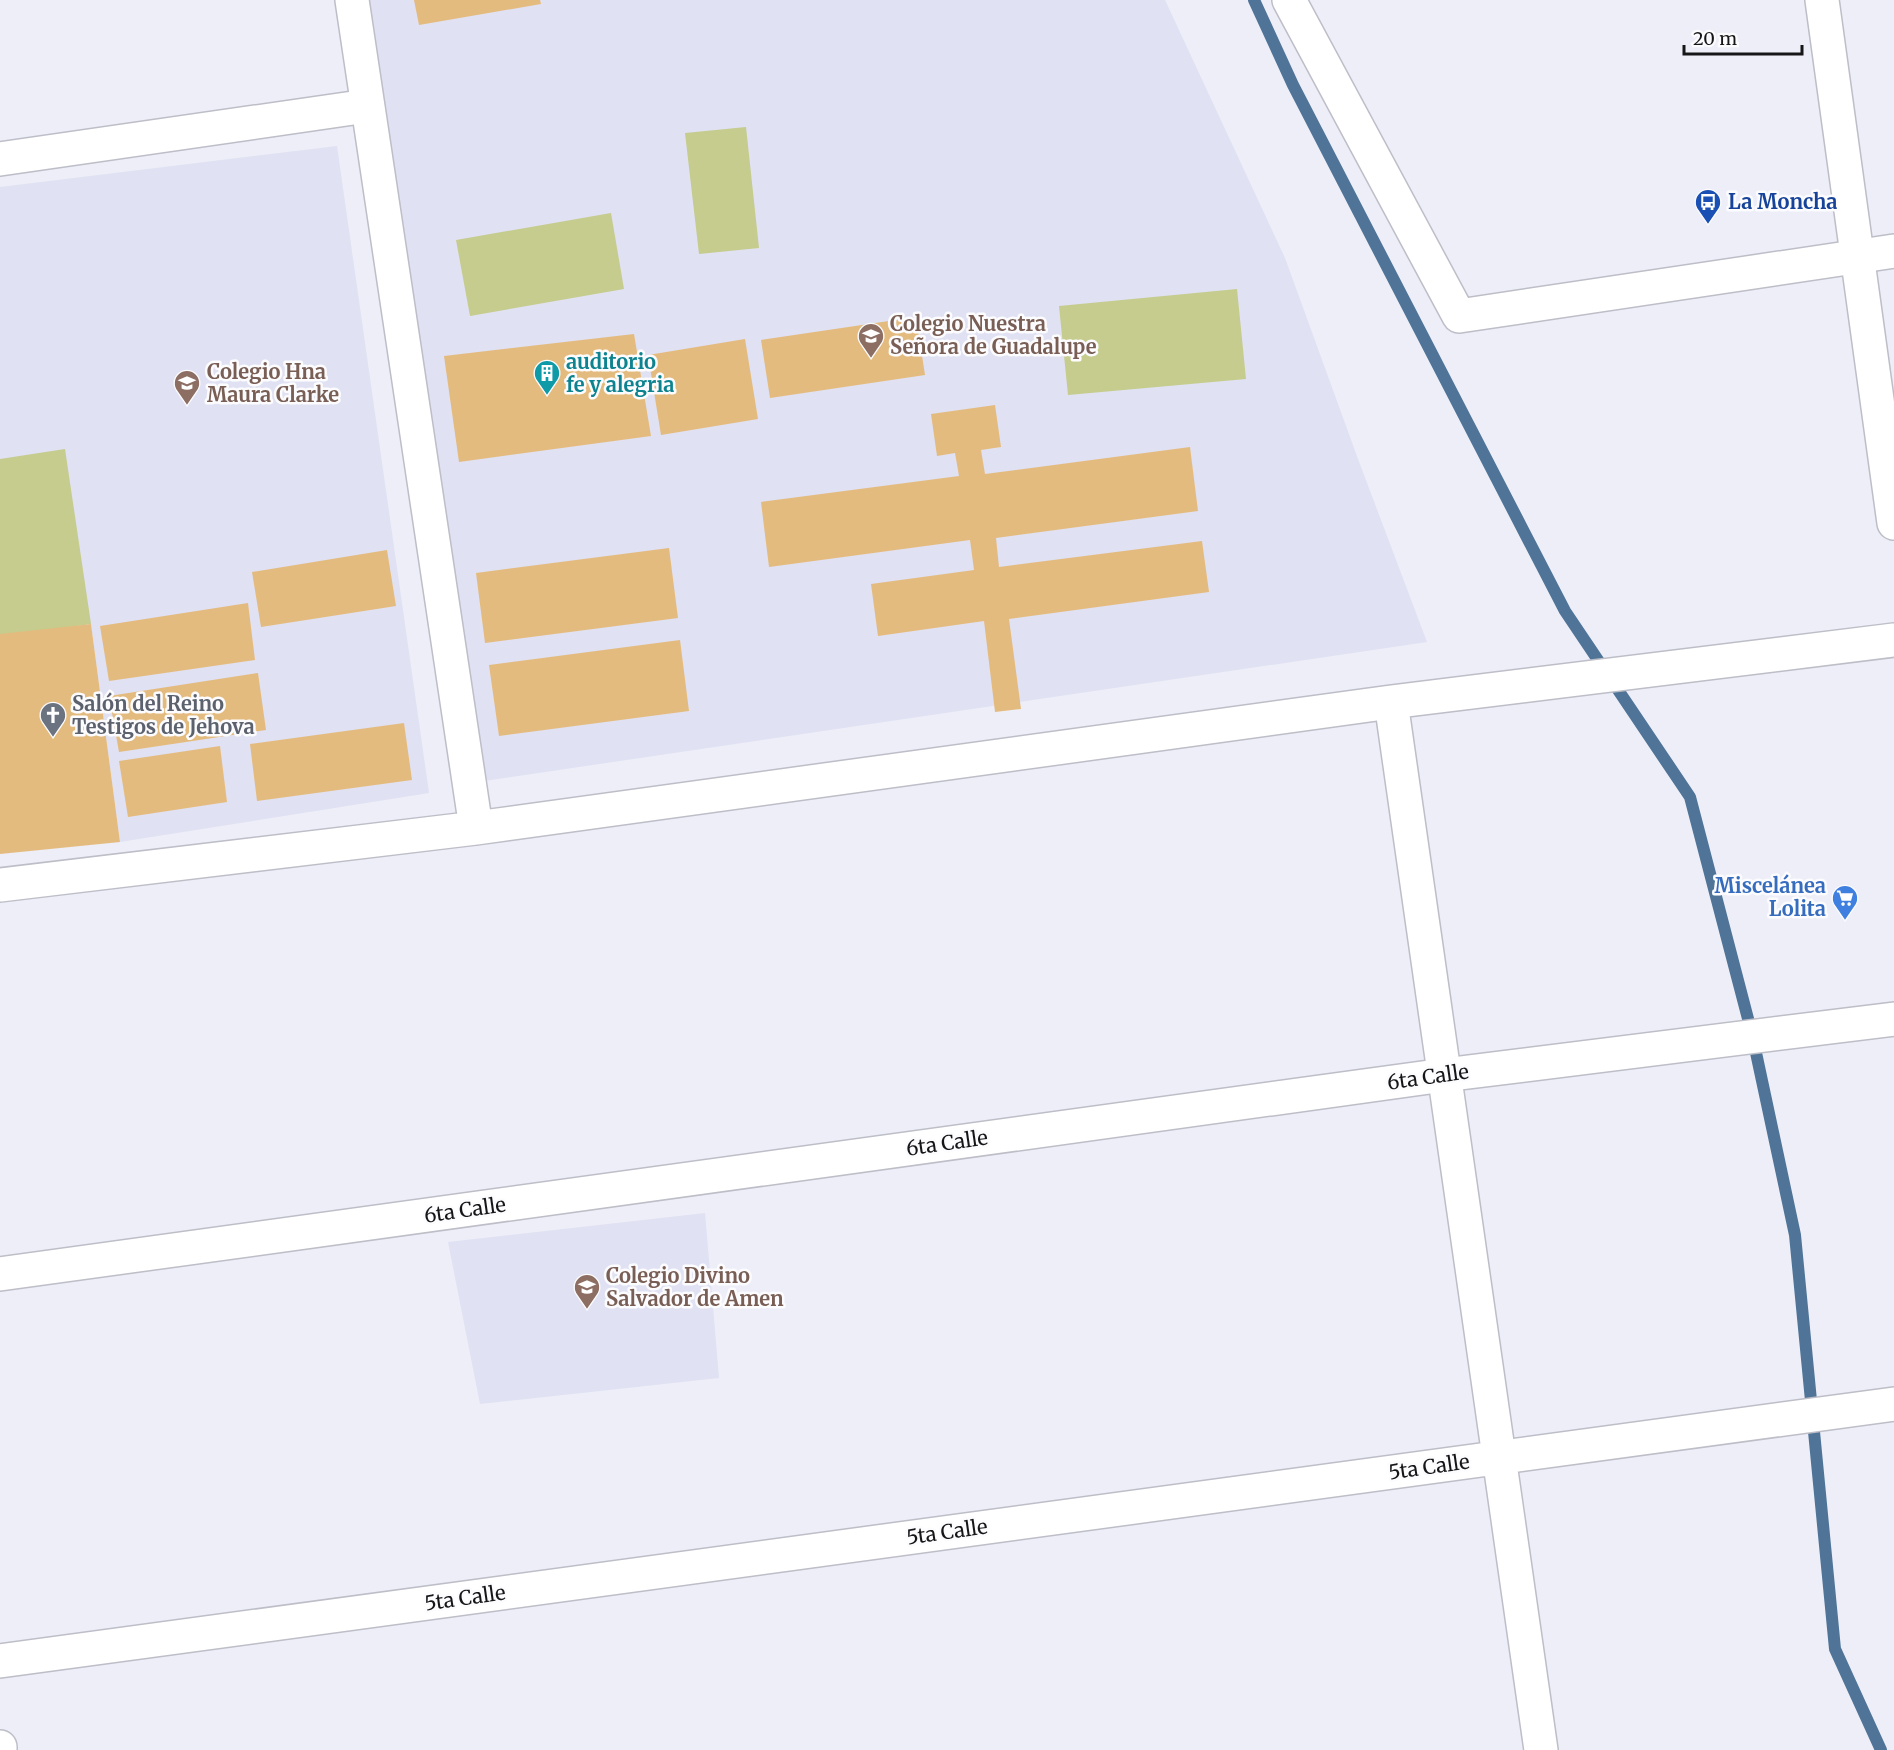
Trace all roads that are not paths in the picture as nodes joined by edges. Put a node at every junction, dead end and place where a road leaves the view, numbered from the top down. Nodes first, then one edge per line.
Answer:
1 (351, 0) edge
2 (1289, 0) edge
3 (1822, 0) edge
4 (368, 106) junction
5 (0, 159) edge
6 (1894, 251) edge
7 (1858, 256) junction
8 (1894, 523) edge
9 (1894, 640) edge
10 (1391, 702) junction
11 (476, 828) junction
12 (0, 885) edge
13 (1894, 1019) edge
14 (1444, 1075) junction
15 (0, 1274) edge
16 (1894, 1404) edge
17 (1500, 1457) junction
18 (0, 1661) edge
19 (1541, 1750) edge

1 - 4 street
2 - 7 street
3 - 7 street
4 - 5 street
4 - 11 street
6 - 7 street
7 - 8 street
9 - 10 street
10 - 11 street
10 - 14 street
11 - 12 street
13 - 14 street, 6ta Calle
14 - 15 street, 6ta Calle
14 - 17 street
16 - 17 street, 5ta Calle
17 - 18 street, 5ta Calle
17 - 19 street

